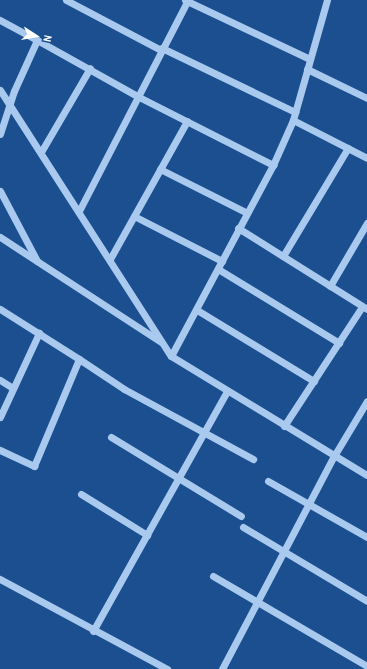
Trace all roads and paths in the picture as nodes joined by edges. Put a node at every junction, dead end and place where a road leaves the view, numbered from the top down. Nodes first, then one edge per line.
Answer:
1 (66, 0) edge
2 (187, 0) edge
3 (327, 0) edge
4 (0, 20) edge
5 (37, 40) junction
6 (162, 49) junction
7 (310, 59) junction
8 (90, 68) junction
9 (307, 69) junction
10 (0, 90) edge
11 (137, 96) junction
12 (367, 98) edge
13 (10, 103) junction
14 (294, 116) junction
15 (187, 122) junction
16 (0, 134) edge
17 (348, 148) junction
18 (41, 152) junction
19 (367, 158) edge
20 (273, 165) junction
21 (160, 169) junction
22 (0, 191) edge
23 (79, 211) junction
24 (247, 213) junction
25 (134, 216) junction
26 (367, 223) edge
27 (238, 228) junction
28 (0, 238) edge
29 (283, 256) junction
30 (110, 259) junction
31 (37, 261) junction
32 (222, 261) junction
33 (218, 269) junction
34 (330, 286) junction
35 (365, 308) edge
36 (0, 309) edge
37 (197, 310) junction
38 (39, 333) junction
39 (163, 343) junction
40 (339, 343) junction
41 (171, 356) junction
42 (79, 359) junction
43 (0, 380) edge
44 (314, 381) junction
45 (13, 388) junction
46 (227, 391) junction
47 (367, 401) edge
48 (364, 412) edge
49 (0, 417) edge
50 (284, 426) junction
51 (204, 431) junction
52 (111, 437) dead end
53 (0, 450) edge
54 (334, 456) junction
55 (253, 459) dead end
56 (367, 475) edge
57 (178, 478) junction
58 (268, 481) dead end
59 (82, 494) dead end
60 (308, 505) junction
61 (241, 516) dead end
62 (243, 527) dead end
63 (147, 535) junction
64 (367, 537) edge
65 (284, 552) junction
66 (213, 576) dead end
67 (0, 578) edge
68 (367, 601) edge
69 (257, 604) junction
70 (93, 631) junction
71 (367, 666) edge
72 (167, 669) edge
73 (222, 669) edge

1 - 6 street
2 - 6 street
2 - 7 street
3 - 7 street
4 - 5 street
5 - 8 street
5 - 13 street
6 - 11 street
6 - 14 street
7 - 9 street
8 - 11 street
8 - 18 street
9 - 12 street
9 - 14 street
10 - 13 street
11 - 15 street
11 - 23 street
13 - 16 street
13 - 18 street
14 - 17 street
14 - 20 street
15 - 20 street
15 - 21 street
17 - 19 street
17 - 29 street
18 - 23 street
20 - 24 street
21 - 24 street
21 - 25 street
22 - 31 street
23 - 30 street
24 - 27 street
25 - 30 street
25 - 32 street
26 - 34 street
27 - 29 street
27 - 32 street
28 - 31 street
29 - 34 street
30 - 39 street
31 - 39 street
32 - 33 street
33 - 37 street
33 - 40 street
34 - 35 street
35 - 40 street
36 - 38 street
37 - 41 street
37 - 44 street
38 - 42 street
38 - 45 street
39 - 41 street
40 - 44 street
41 - 46 street
42 - 51 street
42 - 53 street
43 - 45 street
44 - 50 street
45 - 49 street
46 - 50 street
46 - 51 street
47 - 48 street
48 - 54 street
50 - 54 street
51 - 55 street
51 - 57 street
52 - 57 street
54 - 56 street
54 - 60 street
57 - 61 street
57 - 63 street
58 - 60 street
59 - 63 street
60 - 64 street
60 - 65 street
62 - 65 street
63 - 70 street
65 - 68 street
65 - 69 street
66 - 69 street
67 - 70 street
69 - 71 street
69 - 73 street
70 - 72 street

